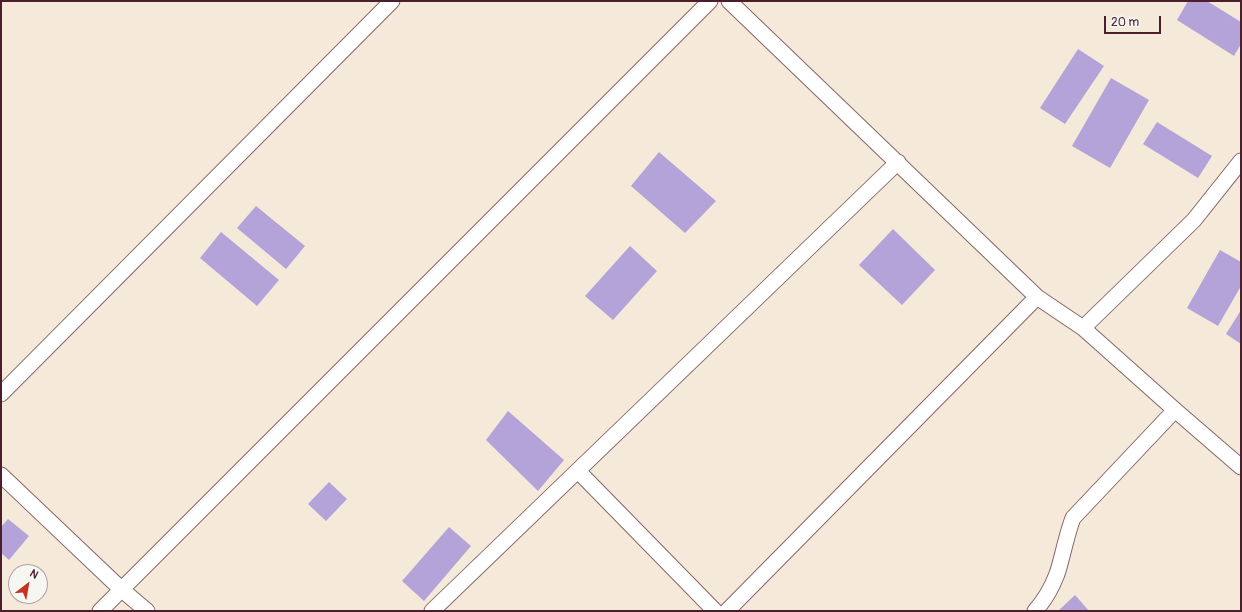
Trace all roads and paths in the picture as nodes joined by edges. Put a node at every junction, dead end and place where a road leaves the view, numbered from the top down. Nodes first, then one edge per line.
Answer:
1 (392, 1) edge
2 (710, 1) edge
3 (729, 1) edge
4 (1241, 161) edge
5 (898, 162) junction
6 (1037, 296) junction
7 (1083, 328) junction
8 (1, 394) edge
9 (1174, 410) junction
10 (1241, 467) edge
11 (578, 471) junction
12 (1, 475) edge
13 (121, 589) junction
14 (100, 611) edge
15 (147, 611) edge
16 (432, 611) edge
17 (715, 611) edge
18 (727, 611) edge
19 (1035, 611) edge

1 - 8 street
2 - 13 street
3 - 5 street
4 - 7 street
5 - 6 street
5 - 11 street
6 - 7 street
6 - 18 street
7 - 9 street
9 - 10 street
9 - 19 street
11 - 16 street
11 - 17 street
12 - 13 street
13 - 14 street
13 - 15 street

